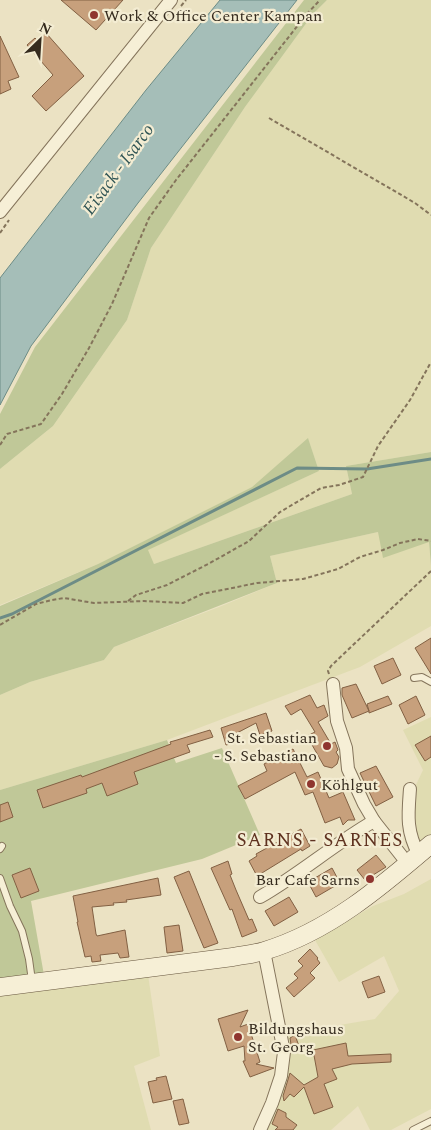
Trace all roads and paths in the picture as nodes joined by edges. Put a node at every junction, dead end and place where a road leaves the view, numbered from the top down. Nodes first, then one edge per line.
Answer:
1 (171, 0) edge
2 (320, 0) edge
3 (269, 118) dead end
4 (0, 211) edge
5 (431, 215) edge
6 (431, 362) edge
7 (0, 444) edge
8 (431, 541) edge
9 (431, 571) edge
10 (128, 602) junction
11 (0, 625) edge
12 (414, 678) dead end
13 (431, 682) edge
14 (333, 684) joint
15 (410, 789) dead end
16 (374, 821) junction
17 (419, 854) edge
18 (0, 878) edge
19 (260, 898) dead end
20 (264, 951) junction
21 (32, 983) junction
22 (0, 986) edge
23 (431, 1121) edge
24 (260, 1130) edge
25 (413, 1130) edge

1 - 4 street
2 - 7 path
3 - 5 path
6 - 10 path
8 - 10 path
9 - 14 path
10 - 11 path
12 - 13 lane
14 - 16 street
15 - 17 street
16 - 17 street
16 - 19 street
17 - 20 street
18 - 21 lane
20 - 21 street
20 - 24 street
21 - 22 street
23 - 25 lane

